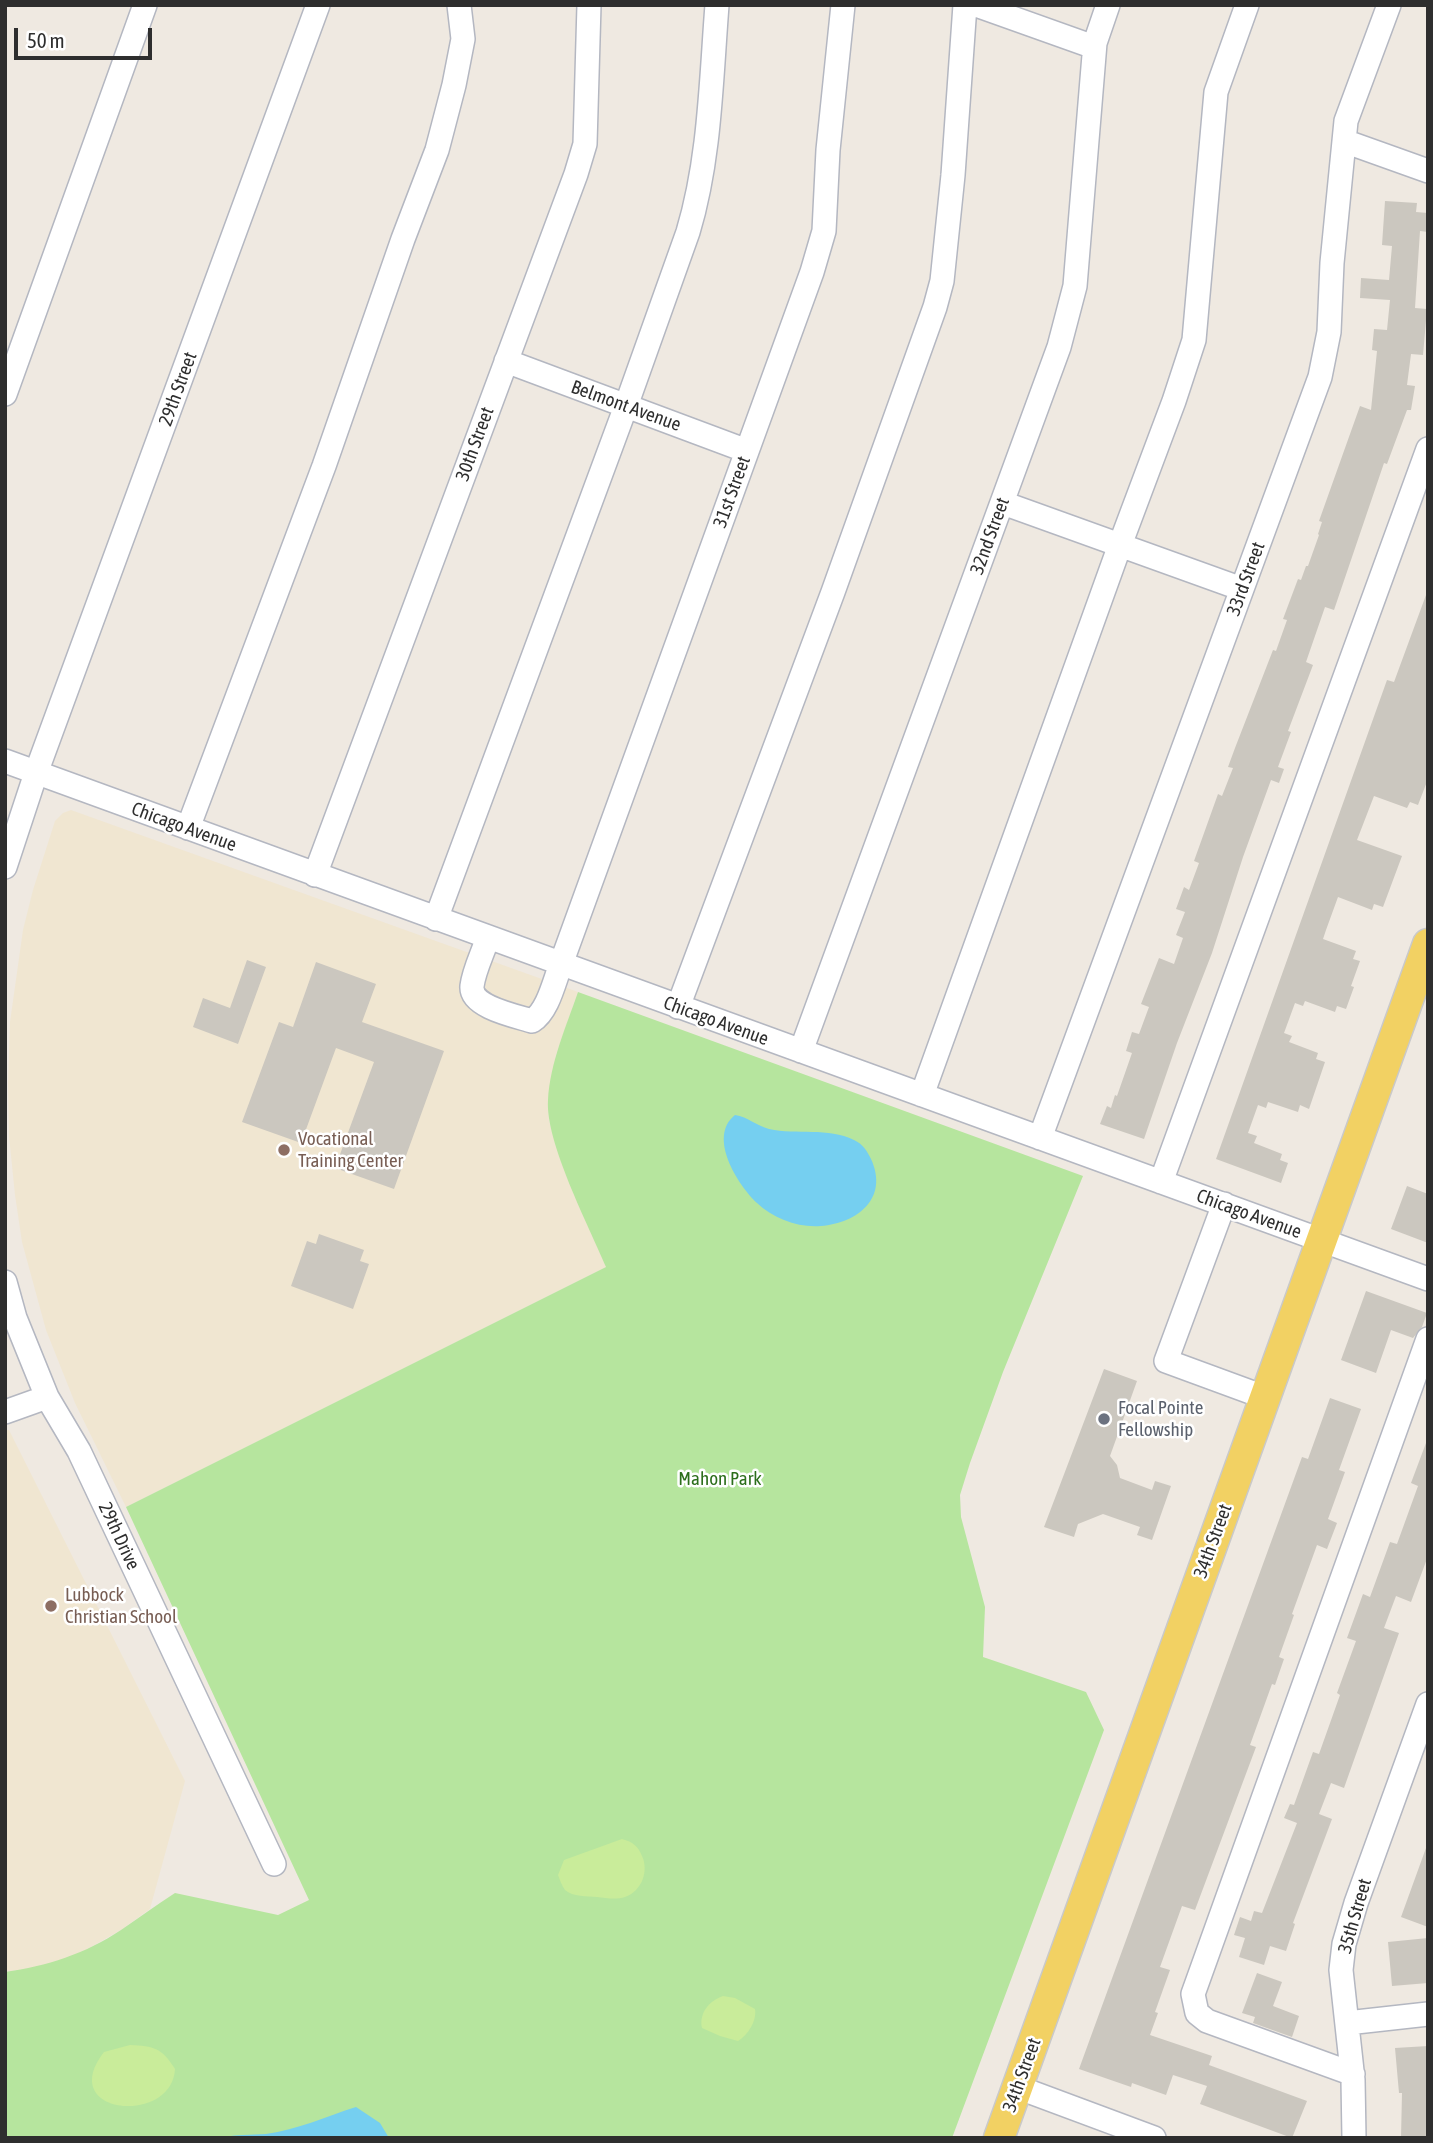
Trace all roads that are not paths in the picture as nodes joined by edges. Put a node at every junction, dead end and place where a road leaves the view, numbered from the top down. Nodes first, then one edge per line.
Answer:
1 (145, 5) edge
2 (318, 5) edge
3 (459, 5) edge
4 (589, 5) edge
5 (717, 5) edge
6 (843, 5) edge
7 (965, 5) edge
8 (976, 5) edge
9 (1108, 5) edge
10 (1247, 5) edge
11 (1389, 5) edge
12 (1094, 47) junction
13 (1344, 141) junction
14 (1428, 171) edge
15 (506, 361) junction
16 (5, 394) edge
17 (626, 406) junction
18 (1428, 449) edge
19 (747, 451) junction
20 (1003, 503) junction
21 (1120, 545) junction
22 (1242, 589) junction
23 (5, 761) edge
24 (36, 773) junction
25 (188, 828) junction
26 (5, 867) edge
27 (315, 875) junction
28 (436, 919) junction
29 (488, 937) junction
30 (1428, 944) edge
31 (561, 964) junction
32 (678, 1007) junction
33 (801, 1051) junction
34 (922, 1095) junction
35 (1040, 1138) junction
36 (1161, 1182) junction
37 (1224, 1204) junction
38 (1320, 1239) junction
39 (1428, 1279) edge
40 (5, 1282) edge
41 (1428, 1339) edge
42 (1264, 1396) junction
43 (47, 1397) junction
44 (5, 1412) edge
45 (1428, 1704) edge
46 (274, 1864) dead end
47 (1428, 2014) edge
48 (1347, 2023) junction
49 (1353, 2074) junction
50 (1017, 2087) junction
51 (999, 2138) edge
52 (1154, 2138) edge
53 (1354, 2138) edge

1 - 16 street
2 - 24 street, 29th Street
3 - 25 street
4 - 15 street, 30th Street
5 - 17 street
6 - 19 street, 31st Street
7 - 32 street
8 - 12 street
9 - 12 street, 32nd Street
10 - 21 street
11 - 13 street, 33rd Street
12 - 20 street, 32nd Street
13 - 14 street
13 - 22 street, 33rd Street
15 - 17 street, Belmont Avenue
15 - 27 street, 30th Street
17 - 19 street, Belmont Avenue
17 - 28 street
18 - 36 street
19 - 31 street, 31st Street
20 - 21 street
20 - 33 street, 32nd Street
21 - 22 street
21 - 34 street
22 - 35 street, 33rd Street
23 - 24 street, Chicago Avenue
24 - 25 street, Chicago Avenue
24 - 26 street
25 - 27 street, Chicago Avenue
27 - 28 street, Chicago Avenue
28 - 29 street, Chicago Avenue
29 - 31 street, Chicago Avenue
29 - 31 street, 31st Street
30 - 38 main road, 34th Street
31 - 32 street, Chicago Avenue
32 - 33 street, Chicago Avenue
33 - 34 street, Chicago Avenue
34 - 35 street, Chicago Avenue
35 - 36 street, Chicago Avenue
36 - 37 street, Chicago Avenue
37 - 38 street, Chicago Avenue
37 - 42 street
38 - 39 street, Chicago Avenue
38 - 42 main road, 34th Street
40 - 43 street, 29th Drive
41 - 49 street
42 - 50 main road, 34th Street
43 - 44 street
43 - 46 street, 29th Drive
45 - 48 street, 35th Street
47 - 48 street
48 - 49 street, 35th Street
49 - 53 street, 35th Street
50 - 51 main road, 34th Street
50 - 52 street

